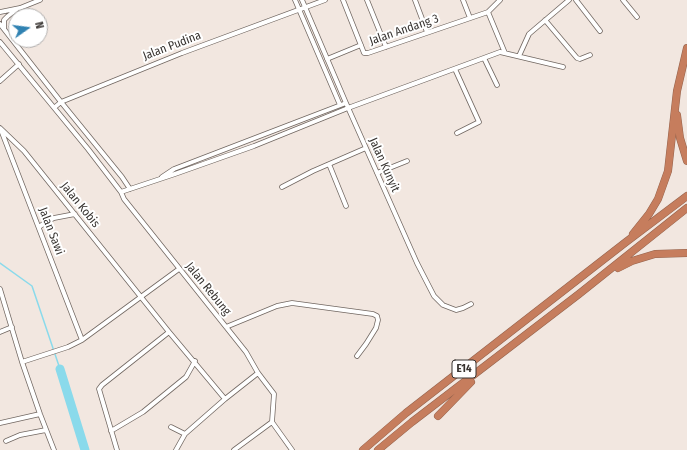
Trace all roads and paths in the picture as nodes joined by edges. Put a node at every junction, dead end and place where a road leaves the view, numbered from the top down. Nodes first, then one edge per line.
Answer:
1 (40, 0) edge
2 (295, 0) edge
3 (302, 0) edge
4 (325, 0) edge
5 (342, 0) edge
6 (367, 0) edge
7 (415, 0) edge
8 (463, 0) edge
9 (500, 0) edge
10 (569, 0) edge
11 (576, 0) edge
12 (623, 0) edge
13 (305, 7) junction
14 (20, 8) edge
15 (299, 10) junction
16 (488, 12) junction
17 (8, 16) edge
18 (637, 17) dead end
19 (470, 18) junction
20 (546, 20) junction
21 (0, 24) edge
22 (4, 29) junction
23 (600, 31) dead end
24 (427, 32) junction
25 (0, 42) edge
26 (360, 45) junction
27 (386, 47) junction
28 (687, 48) edge
29 (504, 53) junction
30 (590, 55) dead end
31 (519, 56) junction
32 (484, 58) junction
33 (327, 59) junction
34 (19, 64) junction
35 (563, 67) dead end
36 (455, 69) junction
37 (0, 81) edge
38 (497, 86) dead end
39 (677, 91) junction
40 (336, 96) junction
41 (61, 102) junction
42 (346, 103) junction
43 (340, 105) junction
44 (55, 107) junction
45 (348, 108) junction
46 (330, 109) junction
47 (0, 128) edge
48 (457, 133) dead end
49 (366, 148) junction
50 (406, 161) dead end
51 (687, 161) edge
52 (329, 164) junction
53 (377, 173) junction
54 (158, 179) junction
55 (282, 187) dead end
56 (130, 189) junction
57 (121, 192) junction
58 (687, 196) edge
59 (124, 199) junction
60 (346, 206) dead end
61 (686, 209) edge
62 (75, 214) junction
63 (39, 227) junction
64 (626, 242) junction
65 (687, 253) edge
66 (179, 269) junction
67 (606, 273) junction
68 (0, 289) edge
69 (142, 297) junction
70 (471, 304) dead end
71 (12, 327) junction
72 (226, 327) junction
73 (0, 332) edge
74 (169, 332) junction
75 (82, 340) junction
76 (356, 356) dead end
77 (195, 361) junction
78 (22, 362) junction
79 (487, 366) junction
80 (258, 373) junction
81 (225, 399) junction
82 (40, 414) junction
83 (438, 416) dead end
84 (272, 422) junction
85 (0, 423) edge
86 (171, 427) dead end
87 (46, 430) junction
88 (111, 431) junction
89 (185, 434) junction
90 (6, 441) dead end
91 (54, 450) edge
92 (117, 450) edge
93 (176, 450) edge
94 (234, 450) edge
95 (292, 450) edge
96 (363, 450) edge
97 (378, 450) edge

1 - 14 street
2 - 15 street
3 - 13 street, Jalan Kunyit
4 - 13 street, Jalan Pudina
5 - 26 street, Jalan Andang 3
6 - 27 street
7 - 24 street
8 - 19 street
9 - 16 street, Jalan Andang 3
10 - 20 street
11 - 23 street
12 - 18 street
13 - 15 street, Jalan Pudina
13 - 33 street, Jalan Kunyit
15 - 40 street
15 - 41 street, Jalan Pudina
16 - 19 street, Jalan Andang 3
16 - 29 street
17 - 22 street
19 - 24 street, Jalan Andang 3
20 - 30 street
20 - 31 street
21 - 22 street
22 - 41 street
24 - 27 street, Jalan Andang 3
25 - 34 street, Jalan Rebung
26 - 27 street, Jalan Andang 3
26 - 33 street
28 - 39 highway
29 - 31 street
29 - 32 street
31 - 35 street
32 - 36 street
32 - 38 street
33 - 42 street, Jalan Kunyit
34 - 37 street
34 - 44 street, Jalan Rebung
36 - 45 street
36 - 48 street
39 - 51 highway
39 - 64 highway
40 - 43 street
40 - 46 street
41 - 44 street, Jalan Pudina
41 - 56 street
42 - 43 street
42 - 45 street, Jalan Kunyit
43 - 45 street
43 - 46 street
44 - 57 street, Jalan Rebung
45 - 49 street, Jalan Kunyit
45 - 54 street
46 - 54 street
47 - 62 street, Jalan Kobis
47 - 63 street, Jalan Sawi
49 - 52 street
49 - 53 street, Jalan Kunyit
50 - 53 street
52 - 55 street
52 - 60 street
53 - 70 street, Jalan Kunyit
54 - 56 street
56 - 57 street
56 - 59 street
57 - 59 street, Jalan Rebung
58 - 64 highway, E14
59 - 66 street, Jalan Rebung
61 - 67 highway, E14
62 - 63 street
62 - 69 street, Jalan Kobis
63 - 75 street, Jalan Sawi
64 - 96 highway, E14
65 - 67 highway
66 - 69 street
66 - 72 street, Jalan Rebung
67 - 79 highway, E14
68 - 71 street
69 - 74 street, Jalan Kobis
69 - 75 street
71 - 73 street
71 - 78 street
72 - 76 street
72 - 80 street, Jalan Rebung
74 - 77 street, Jalan Kobis
74 - 88 street
75 - 78 street
77 - 81 street, Jalan Kobis
77 - 88 street
78 - 82 street
79 - 83 highway
79 - 97 highway, E14
80 - 81 street
80 - 84 street, Jalan Rebung
81 - 89 street
82 - 85 street
82 - 87 street
84 - 94 street
84 - 95 street
86 - 89 street
87 - 90 street
87 - 91 street
88 - 92 street
89 - 93 street

